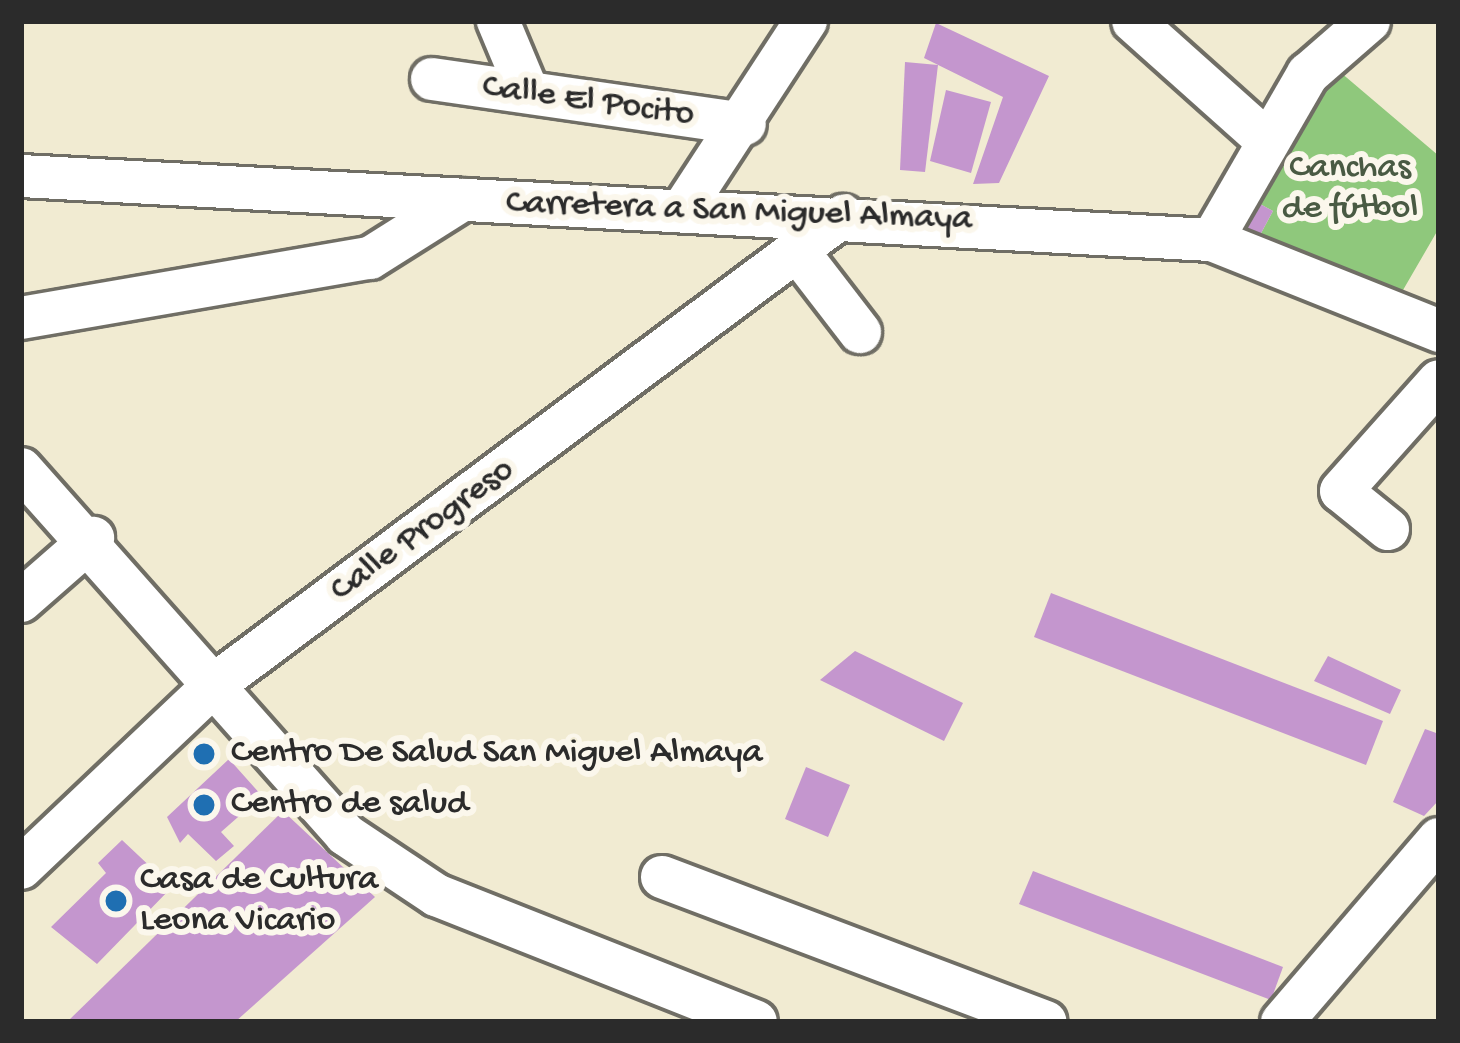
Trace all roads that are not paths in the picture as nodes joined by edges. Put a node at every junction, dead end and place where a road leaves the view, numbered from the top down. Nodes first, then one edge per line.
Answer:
1 (498, 21) edge
2 (806, 21) edge
3 (1133, 21) edge
4 (1369, 21) edge
5 (432, 79) dead end
6 (526, 88) junction
7 (745, 124) junction
8 (1266, 140) junction
9 (21, 176) edge
10 (462, 200) junction
11 (682, 211) junction
12 (843, 216) junction
13 (1212, 240) junction
14 (796, 249) junction
15 (21, 318) edge
16 (1439, 331) edge
17 (860, 332) dead end
18 (1439, 381) edge
19 (21, 469) edge
20 (1388, 529) dead end
21 (93, 538) junction
22 (21, 602) edge
23 (214, 685) junction
24 (1439, 839) edge
25 (21, 868) edge
26 (662, 877) dead end
27 (756, 1022) edge
28 (1045, 1022) edge
29 (1282, 1022) edge

1 - 6 street
2 - 7 street
3 - 8 street
4 - 8 street
5 - 6 street, Calle El Pocito
6 - 7 street, Calle El Pocito
7 - 11 street
8 - 13 street
9 - 10 street, Carretera a San Miguel Almaya
10 - 11 street, Carretera a San Miguel Almaya
10 - 15 street
11 - 12 street, Carretera a San Miguel Almaya
12 - 13 street, Carretera a San Miguel Almaya
12 - 14 street, Calle Progreso
13 - 16 street, Carretera a San Miguel Almaya
14 - 17 street
14 - 23 street, Calle Progreso
18 - 20 street
19 - 21 street
21 - 22 street
21 - 23 street
23 - 25 street, Calle Progreso
23 - 27 street
24 - 29 street
26 - 28 street

